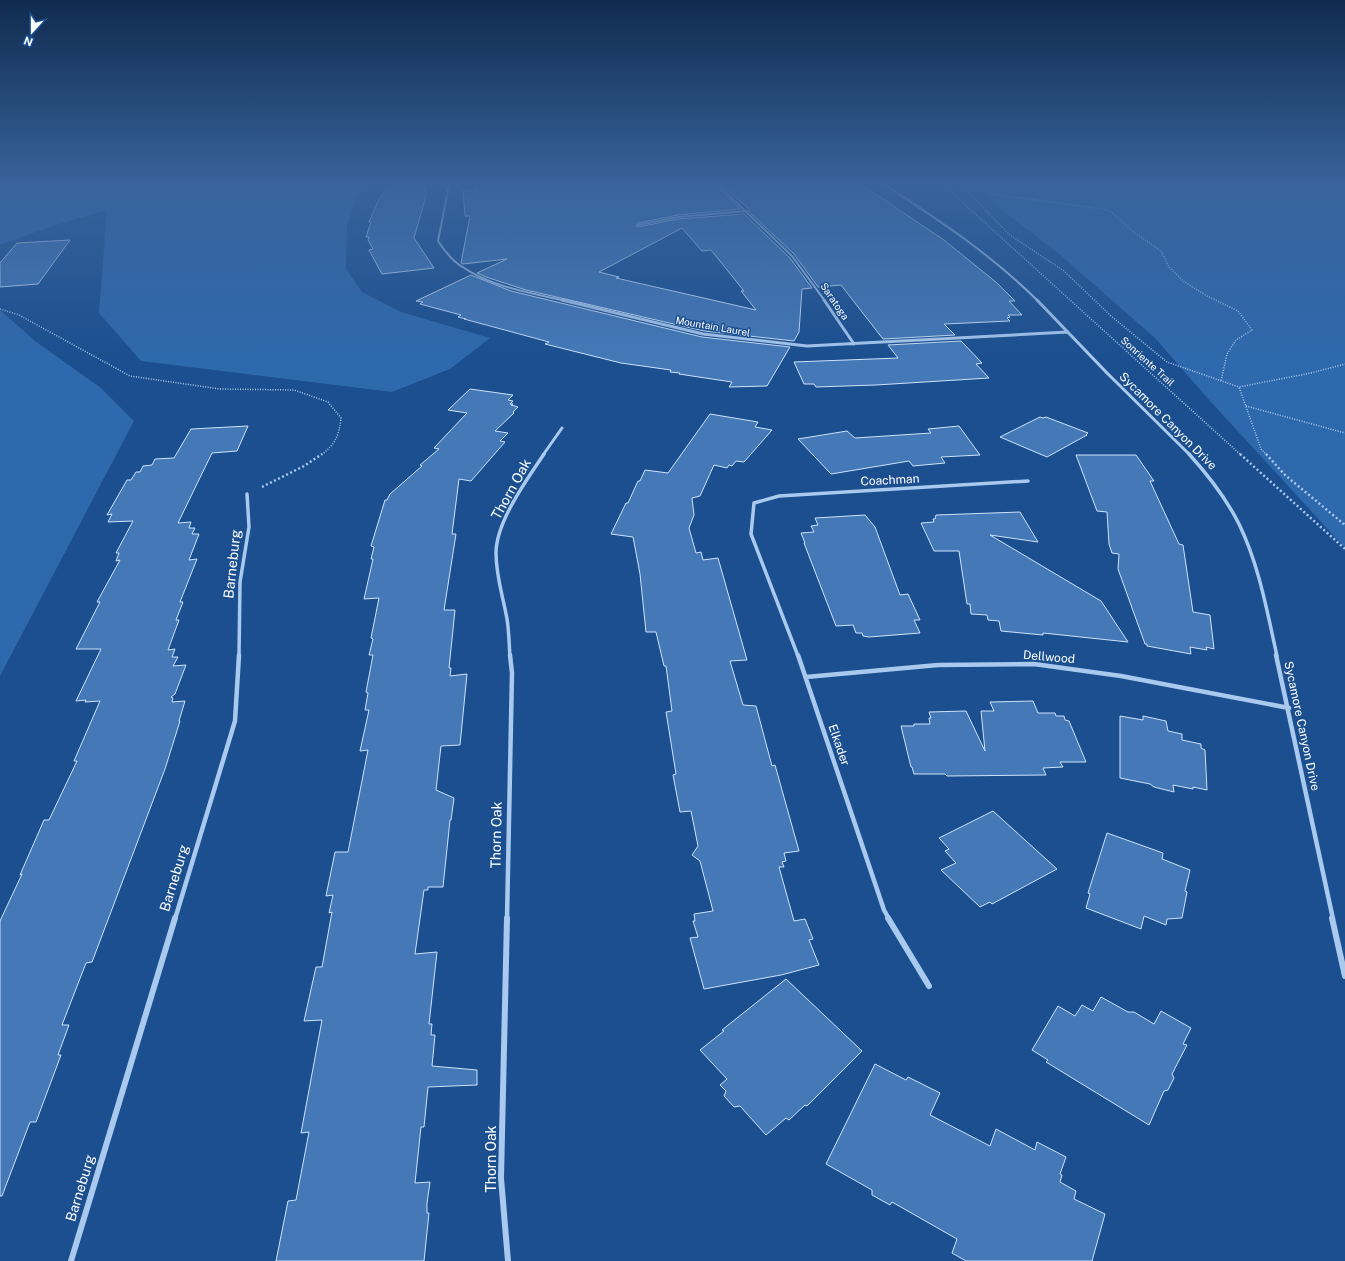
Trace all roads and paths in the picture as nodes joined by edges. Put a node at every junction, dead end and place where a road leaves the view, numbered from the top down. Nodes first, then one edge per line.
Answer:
1 (439, 242) edge
2 (779, 242) edge
3 (970, 242) edge
4 (1006, 242) edge
5 (1020, 242) edge
6 (1148, 242) edge
7 (0, 309) edge
8 (1068, 332) junction
9 (854, 344) junction
10 (1345, 364) edge
11 (1221, 381) junction
12 (1238, 388) junction
13 (1245, 406) junction
14 (562, 428) dead end
15 (1345, 433) edge
16 (1028, 481) dead end
17 (247, 494) joint
18 (754, 503) joint
19 (1345, 525) edge
20 (1345, 549) edge
21 (806, 677) junction
22 (1289, 708) junction
23 (1345, 976) edge
24 (929, 986) dead end
25 (71, 1261) edge
26 (508, 1261) edge

1 - 9 street, Mountain Laurel
2 - 9 street, Saratoga
3 - 8 street, Sycamore Canyon Drive
4 - 20 path, Sonriente Trail
5 - 11 path
6 - 11 path
7 - 17 path
8 - 9 street, Mountain Laurel
8 - 22 street, Sycamore Canyon Drive
10 - 12 path
11 - 12 path
12 - 13 path
13 - 15 path
13 - 19 path
14 - 26 street, Thorn Oak
16 - 18 street, Coachman
17 - 25 street, Barneburg
18 - 21 street, Elkader
21 - 22 street, Dellwood
21 - 24 street, Elkader
22 - 23 street, Sycamore Canyon Drive

